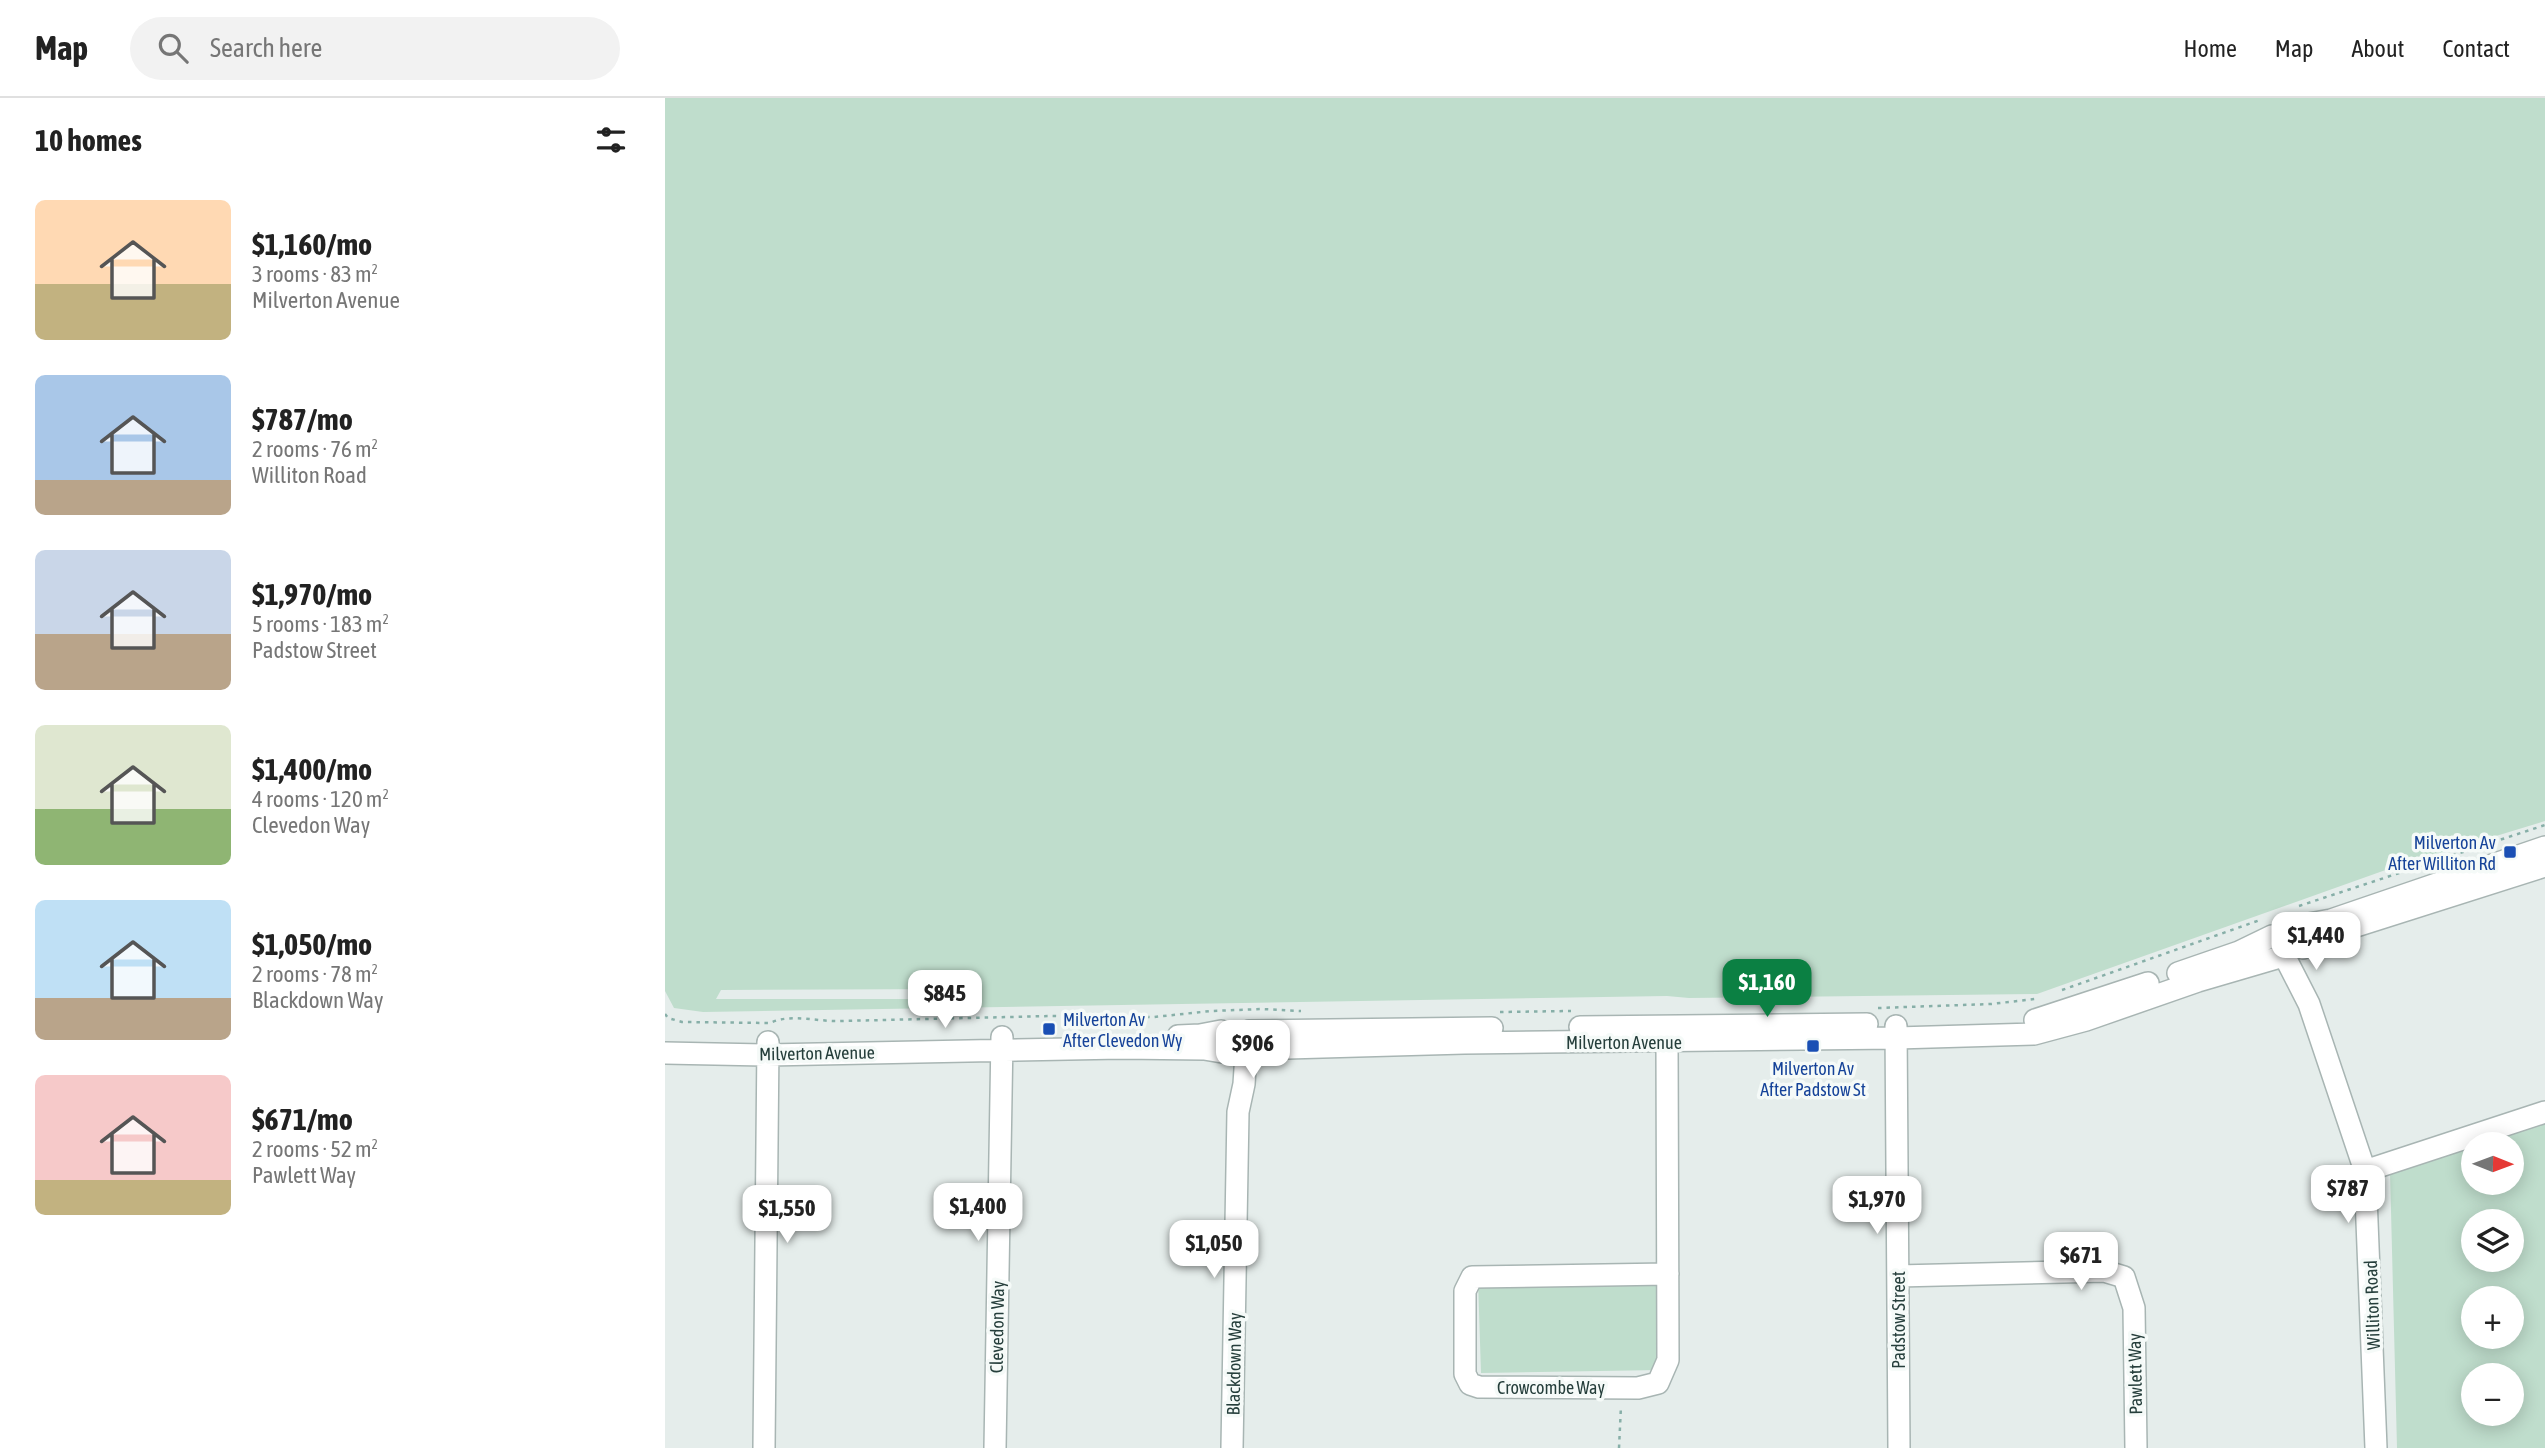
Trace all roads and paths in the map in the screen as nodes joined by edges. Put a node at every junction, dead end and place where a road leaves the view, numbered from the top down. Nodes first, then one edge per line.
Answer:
1 (2545, 825) edge
2 (2545, 847) edge
3 (2545, 866) edge
4 (2293, 917) junction
5 (2270, 927) junction
6 (2292, 954) junction
7 (2057, 992) dead end
8 (2038, 999) dead end
9 (1873, 1009) dead end
10 (1308, 1011) dead end
11 (1574, 1011) dead end
12 (1496, 1012) dead end
13 (665, 1014) edge
14 (1896, 1031) junction
15 (1667, 1034) junction
16 (665, 1041) edge
17 (1002, 1044) junction
18 (1236, 1046) junction
19 (768, 1049) junction
20 (665, 1053) edge
21 (2545, 1112) edge
22 (2365, 1171) junction
23 (1668, 1274) junction
24 (1898, 1276) junction
25 (1621, 1388) junction
26 (764, 1448) edge
27 (995, 1448) edge
28 (1232, 1448) edge
29 (1619, 1448) edge
30 (1899, 1448) edge
31 (2136, 1448) edge
32 (2377, 1448) edge

1 - 4 path
2 - 4 street
3 - 6 street, Milverton Avenue
4 - 5 street, Milverton Avenue
4 - 6 street
5 - 6 street
5 - 7 path
5 - 14 street, Milverton Avenue
6 - 14 street, Milverton Avenue
6 - 22 street, Williton Road
8 - 9 path
10 - 13 path
11 - 12 path
14 - 15 street, Milverton Avenue
14 - 24 street, Padstow Street
15 - 18 street, Milverton Avenue
15 - 23 street, Crowcombe Way
16 - 19 street, Milverton Avenue
17 - 18 street, Milverton Avenue
17 - 19 street, Milverton Avenue
17 - 27 street, Clevedon Way
18 - 28 street, Blackdown Way
19 - 20 street, Milverton Avenue
19 - 26 street
21 - 22 street
22 - 32 street, Williton Road
23 - 25 street, Crowcombe Way
23 - 25 street, Crowcombe Way
24 - 30 street, Padstow Street
24 - 31 street, Pawlett Way
25 - 29 path

